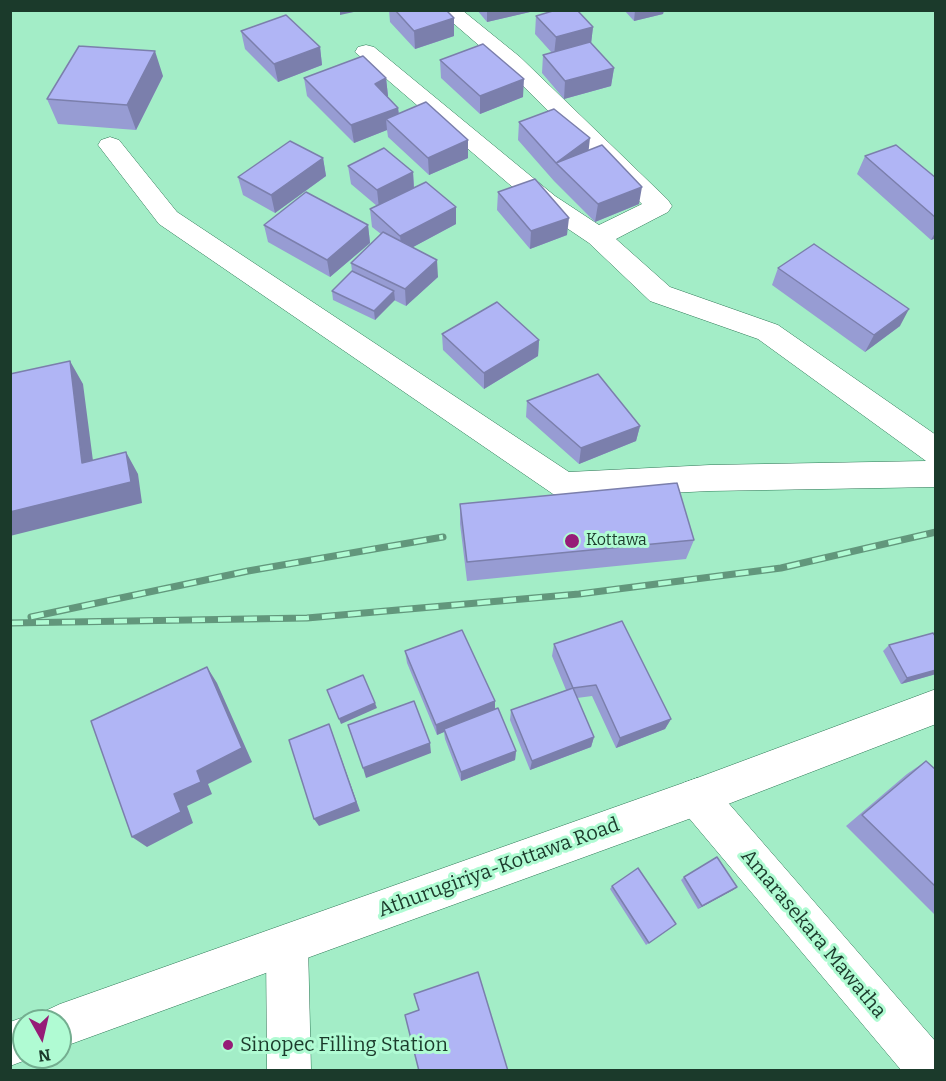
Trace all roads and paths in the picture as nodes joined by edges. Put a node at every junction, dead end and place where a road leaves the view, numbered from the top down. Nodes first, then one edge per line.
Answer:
1 (448, 10) edge
2 (366, 52) dead end
3 (110, 145) dead end
4 (598, 237) junction
5 (936, 452) edge
6 (936, 474) edge
7 (936, 706) edge
8 (697, 797) junction
9 (287, 945) junction
10 (72, 1022) edge
11 (289, 1071) edge
12 (930, 1071) edge

1 - 4 street
2 - 4 street
3 - 6 street
4 - 5 street
7 - 8 street, Athurugiriya-Kottawa Road
8 - 9 street, Athurugiriya-Kottawa Road
8 - 12 street, Amarasekara Mawatha
9 - 10 street, Athurugiriya-Kottawa Road
9 - 11 street

